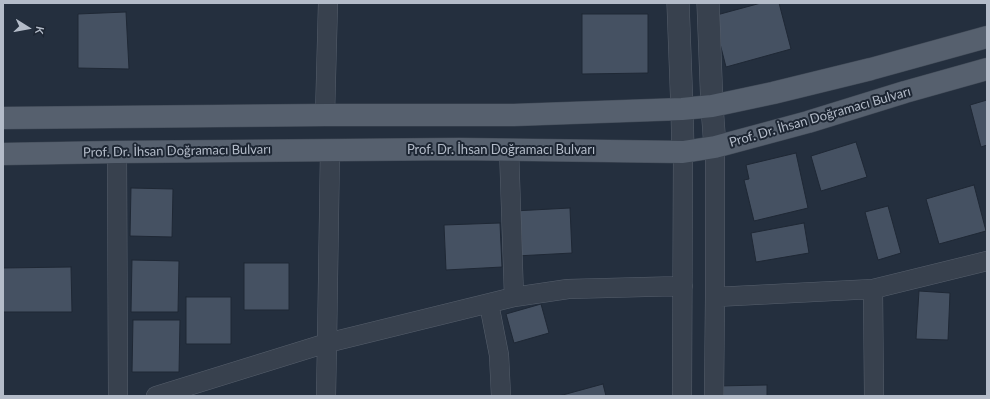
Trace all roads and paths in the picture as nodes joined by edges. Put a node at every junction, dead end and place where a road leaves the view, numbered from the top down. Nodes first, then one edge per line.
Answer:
1 (328, 3) edge
2 (678, 3) edge
3 (708, 3) edge
4 (987, 37) edge
5 (987, 69) edge
6 (712, 106) junction
7 (682, 109) junction
8 (325, 115) junction
9 (3, 118) edge
10 (715, 147) junction
11 (330, 150) junction
12 (509, 150) junction
13 (117, 152) junction
14 (683, 152) junction
15 (3, 154) edge
16 (987, 261) edge
17 (683, 286) junction
18 (873, 289) junction
19 (715, 297) junction
20 (514, 298) junction
21 (489, 304) junction
22 (327, 344) junction
23 (118, 396) edge
24 (156, 396) edge
25 (326, 396) edge
26 (501, 396) edge
27 (682, 396) edge
28 (714, 396) edge
29 (874, 396) edge

1 - 8 street
2 - 7 street
3 - 6 street
4 - 6 main road
5 - 10 main road, Prof. Dr. İhsan Doğramacı Bulvarı
6 - 7 main road
6 - 10 street
7 - 8 main road
7 - 14 street
8 - 9 main road
10 - 14 main road, Prof. Dr. İhsan Doğramacı Bulvarı
10 - 19 street
11 - 12 main road, Prof. Dr. İhsan Doğramacı Bulvarı
11 - 13 main road, Prof. Dr. İhsan Doğramacı Bulvarı
11 - 22 street
12 - 14 main road, Prof. Dr. İhsan Doğramacı Bulvarı
12 - 20 street
13 - 15 main road, Prof. Dr. İhsan Doğramacı Bulvarı
13 - 23 street
14 - 17 street
16 - 18 street
17 - 20 street
17 - 27 street
18 - 19 street
18 - 29 street
19 - 28 street
20 - 21 street
21 - 22 street
21 - 26 street
22 - 24 street
22 - 25 street

